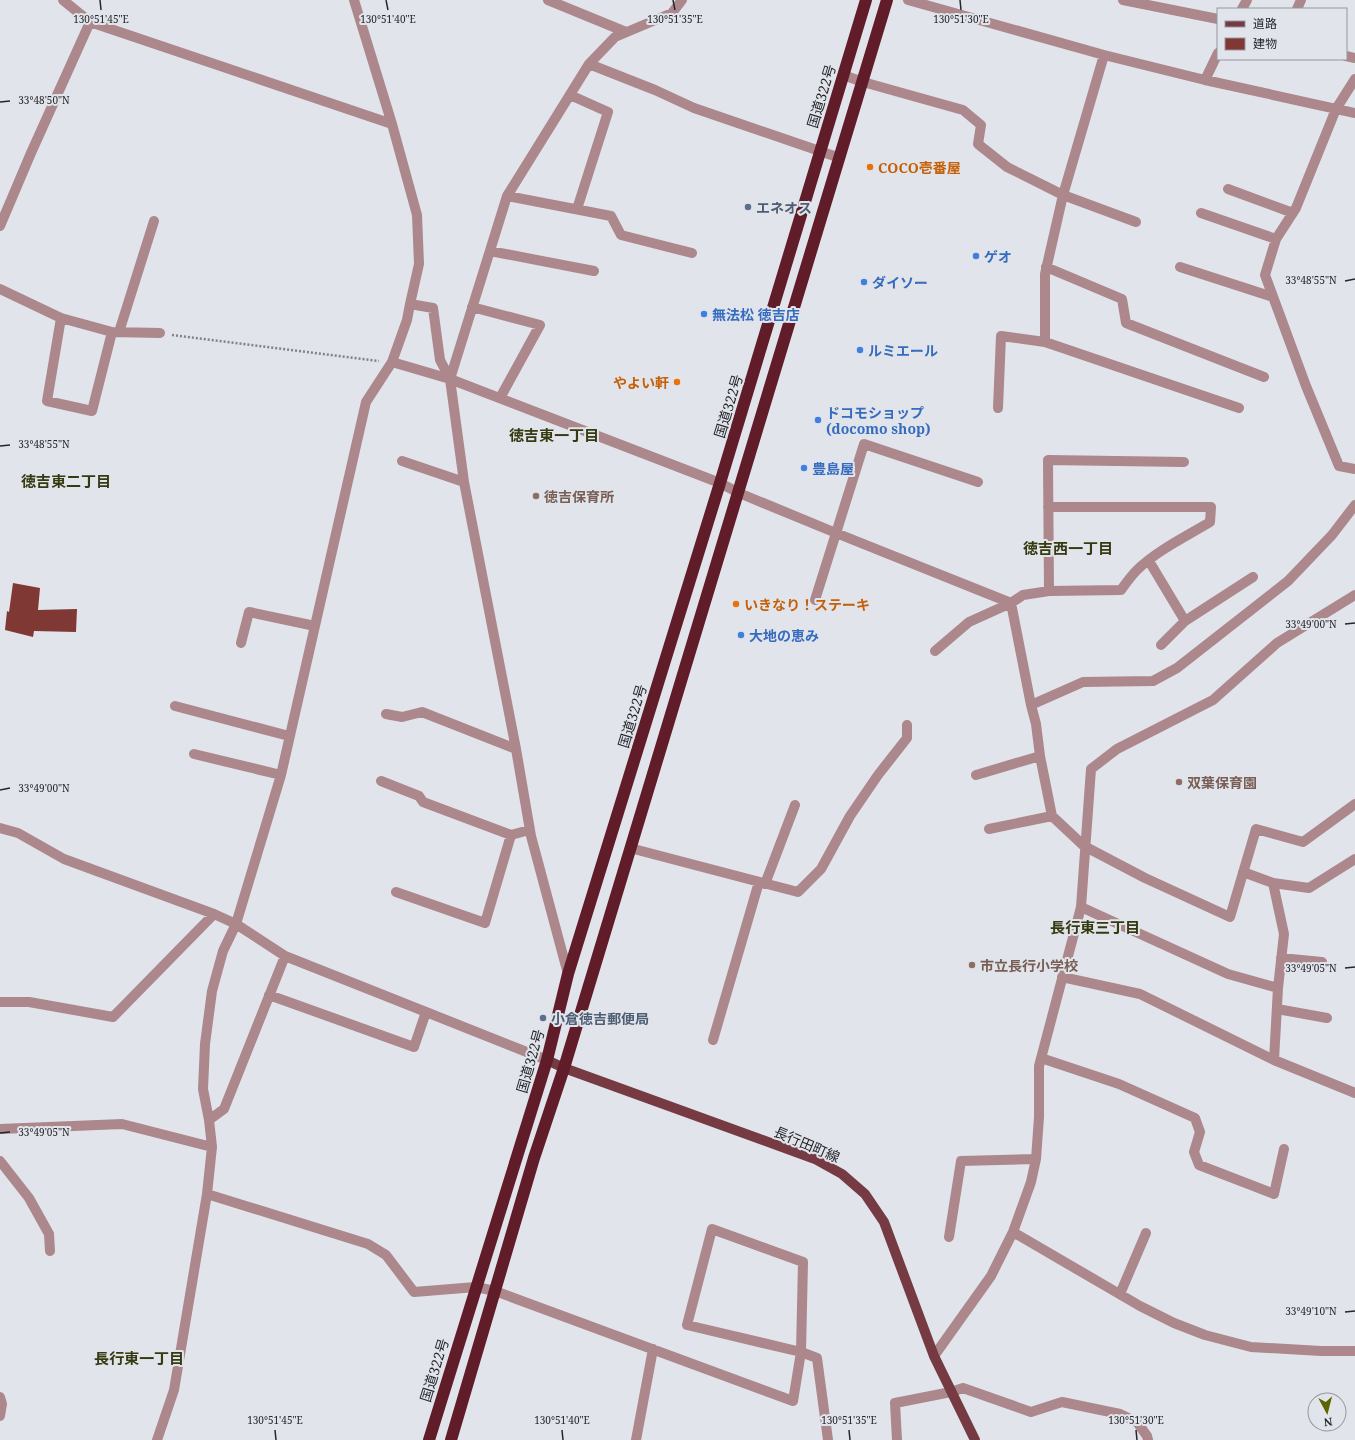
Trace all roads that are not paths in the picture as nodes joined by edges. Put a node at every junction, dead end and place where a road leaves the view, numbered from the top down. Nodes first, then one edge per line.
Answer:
1 (63, 0) edge
2 (354, 0) edge
3 (548, 0) edge
4 (682, 0) edge
5 (866, 0) edge
6 (888, 0) edge
7 (908, 0) edge
8 (1123, 0) edge
9 (1217, 19) edge
10 (90, 22) junction
11 (626, 32) junction
12 (1104, 55) junction
13 (1217, 55) edge
14 (589, 64) junction
15 (843, 75) junction
16 (1355, 79) edge
17 (1205, 80) junction
18 (863, 82) junction
19 (570, 95) junction
20 (1336, 109) junction
21 (1355, 113) edge
22 (392, 124) junction
23 (820, 152) junction
24 (840, 158) junction
25 (1228, 189) dead end
26 (1063, 195) junction
27 (507, 196) junction
28 (577, 209) junction
29 (1201, 213) dead end
30 (1293, 213) junction
31 (154, 221) dead end
32 (1136, 222) dead end
33 (0, 226) edge
34 (1276, 238) junction
35 (490, 251) junction
36 (692, 253) dead end
37 (1046, 267) junction
38 (1180, 267) dead end
39 (594, 272) dead end
40 (0, 289) edge
41 (1273, 297) junction
42 (410, 304) junction
43 (472, 307) junction
44 (61, 318) junction
45 (115, 332) junction
46 (160, 334) road end
47 (1045, 342) junction
48 (392, 362) junction
49 (1264, 377) dead end
50 (450, 379) junction
51 (500, 398) junction
52 (998, 408) dead end
53 (1239, 408) dead end
54 (402, 461) dead end
55 (1184, 462) dead end
56 (1355, 469) edge
57 (464, 482) junction
58 (978, 482) dead end
59 (720, 483) junction
60 (739, 493) junction
61 (1355, 505) edge
62 (1048, 507) junction
63 (836, 533) junction
64 (1149, 561) junction
65 (1253, 577) dead end
66 (1049, 591) junction
67 (1355, 596) edge
68 (815, 600) dead end
69 (1011, 603) junction
70 (1185, 621) junction
71 (314, 626) junction
72 (241, 643) dead end
73 (1161, 645) dead end
74 (935, 651) dead end
75 (1031, 705) junction
76 (175, 706) dead end
77 (386, 714) dead end
78 (907, 725) dead end
79 (290, 736) junction
80 (516, 749) junction
81 (194, 754) dead end
82 (1040, 756) junction
83 (976, 774) dead end
84 (281, 775) junction
85 (380, 781) dead end
86 (1355, 804) edge
87 (795, 805) dead end
88 (1052, 816) junction
89 (0, 828) edge
90 (989, 829) dead end
91 (529, 830) junction
92 (511, 834) junction
93 (1084, 846) junction
94 (630, 848) junction
95 (1355, 859) edge
96 (1243, 872) junction
97 (762, 883) junction
98 (1273, 883) junction
99 (396, 892) dead end
100 (1081, 907) junction
101 (214, 914) junction
102 (236, 924) junction
103 (285, 956) junction
104 (1281, 958) junction
105 (1322, 962) dead end
106 (568, 974) junction
107 (1062, 976) junction
108 (1278, 988) junction
109 (269, 995) junction
110 (0, 1002) edge
111 (1277, 1009) junction
112 (426, 1012) junction
113 (1327, 1018) dead end
114 (714, 1040) dead end
115 (1041, 1058) junction
116 (547, 1060) junction
117 (1274, 1060) junction
118 (564, 1068) junction
119 (1355, 1093) edge
120 (209, 1120) junction
121 (0, 1129) edge
122 (212, 1148) junction
123 (1284, 1149) dead end
124 (1036, 1159) junction
125 (0, 1161) edge
126 (207, 1194) junction
127 (1013, 1232) junction
128 (1146, 1233) dead end
129 (949, 1237) dead end
130 (50, 1251) dead end
131 (476, 1287) junction
132 (495, 1291) junction
133 (1120, 1294) junction
134 (652, 1349) junction
135 (1355, 1351) edge
136 (801, 1352) junction
137 (934, 1356) junction
138 (951, 1392) junction
139 (0, 1397) edge
140 (0, 1416) edge
141 (157, 1440) edge
142 (429, 1440) edge
143 (451, 1440) edge
144 (636, 1440) edge
145 (828, 1440) edge
146 (897, 1440) edge
147 (975, 1440) edge
148 (1148, 1440) edge

1 - 10 street
2 - 22 street
3 - 11 street
4 - 11 street
5 - 15 highway, 国道322号
6 - 18 highway
7 - 12 street
8 - 9 street
10 - 22 street
10 - 33 street
11 - 14 street
12 - 17 street
12 - 26 street
13 - 17 street
14 - 19 street
14 - 23 street
15 - 18 street
15 - 23 highway, 国道322号
16 - 20 street
17 - 20 street
18 - 24 highway
18 - 26 street
19 - 27 street
19 - 28 street
20 - 21 street
20 - 30 street
22 - 42 street
23 - 24 street
23 - 59 highway, 国道322号
24 - 60 highway
25 - 30 street
26 - 32 street
26 - 37 street
27 - 28 street
27 - 35 street
28 - 36 street
29 - 34 street
30 - 34 street
31 - 45 street
34 - 41 street
35 - 39 street
35 - 43 street
37 - 47 street
37 - 49 street
38 - 41 street
40 - 44 street
41 - 56 street
42 - 48 street
42 - 50 street
43 - 50 street
43 - 51 street
44 - 45 street
44 - 45 street
45 - 46 street
47 - 52 street
47 - 53 street
48 - 50 street
48 - 71 street
50 - 51 street
50 - 57 street
51 - 59 street
54 - 57 street
55 - 62 street
57 - 80 street
58 - 63 street
59 - 60 street
59 - 106 highway, 国道322号
60 - 63 street
60 - 94 highway
61 - 75 street
62 - 64 street
62 - 66 street
63 - 68 street
63 - 69 street
64 - 66 street
64 - 70 street
65 - 70 street
66 - 69 street
67 - 93 street
69 - 74 street
69 - 75 street
70 - 73 street
71 - 72 street
71 - 79 street
75 - 82 street
76 - 79 street
77 - 80 street
78 - 97 street
79 - 84 street
80 - 91 street
81 - 84 street
82 - 83 street
82 - 88 street
84 - 102 street
85 - 92 street
86 - 96 street
87 - 97 street
88 - 90 street
88 - 93 street
89 - 101 street
91 - 92 street
91 - 106 street
92 - 99 street
93 - 96 street
93 - 100 street
94 - 97 street
94 - 118 highway
95 - 98 street
96 - 98 street
97 - 114 street
98 - 104 street
100 - 107 street
100 - 108 street
101 - 102 street
101 - 110 street
102 - 103 street
102 - 120 street
103 - 109 street
103 - 112 street
104 - 105 street
104 - 108 street
106 - 116 highway, 国道322号
107 - 115 street
107 - 117 street
108 - 111 street
109 - 112 street
109 - 120 street
111 - 113 street
111 - 117 street
112 - 116 street
115 - 123 street
115 - 124 street
116 - 118 main road, 長行田町線
116 - 131 highway, 国道322号
117 - 119 street
118 - 132 highway
118 - 137 main road, 長行田町線
120 - 122 street
121 - 122 street
122 - 126 street
124 - 127 street
124 - 129 street
125 - 130 street
126 - 131 street
126 - 141 street
127 - 133 street
127 - 137 street
128 - 133 street
131 - 132 street
131 - 142 highway, 国道322号
132 - 134 street
132 - 143 highway
133 - 135 street
134 - 136 street
134 - 144 street
136 - 136 street
136 - 145 street
137 - 138 main road, 長行田町線
138 - 146 street
138 - 147 main road, 長行田町線
138 - 148 street
139 - 140 street

